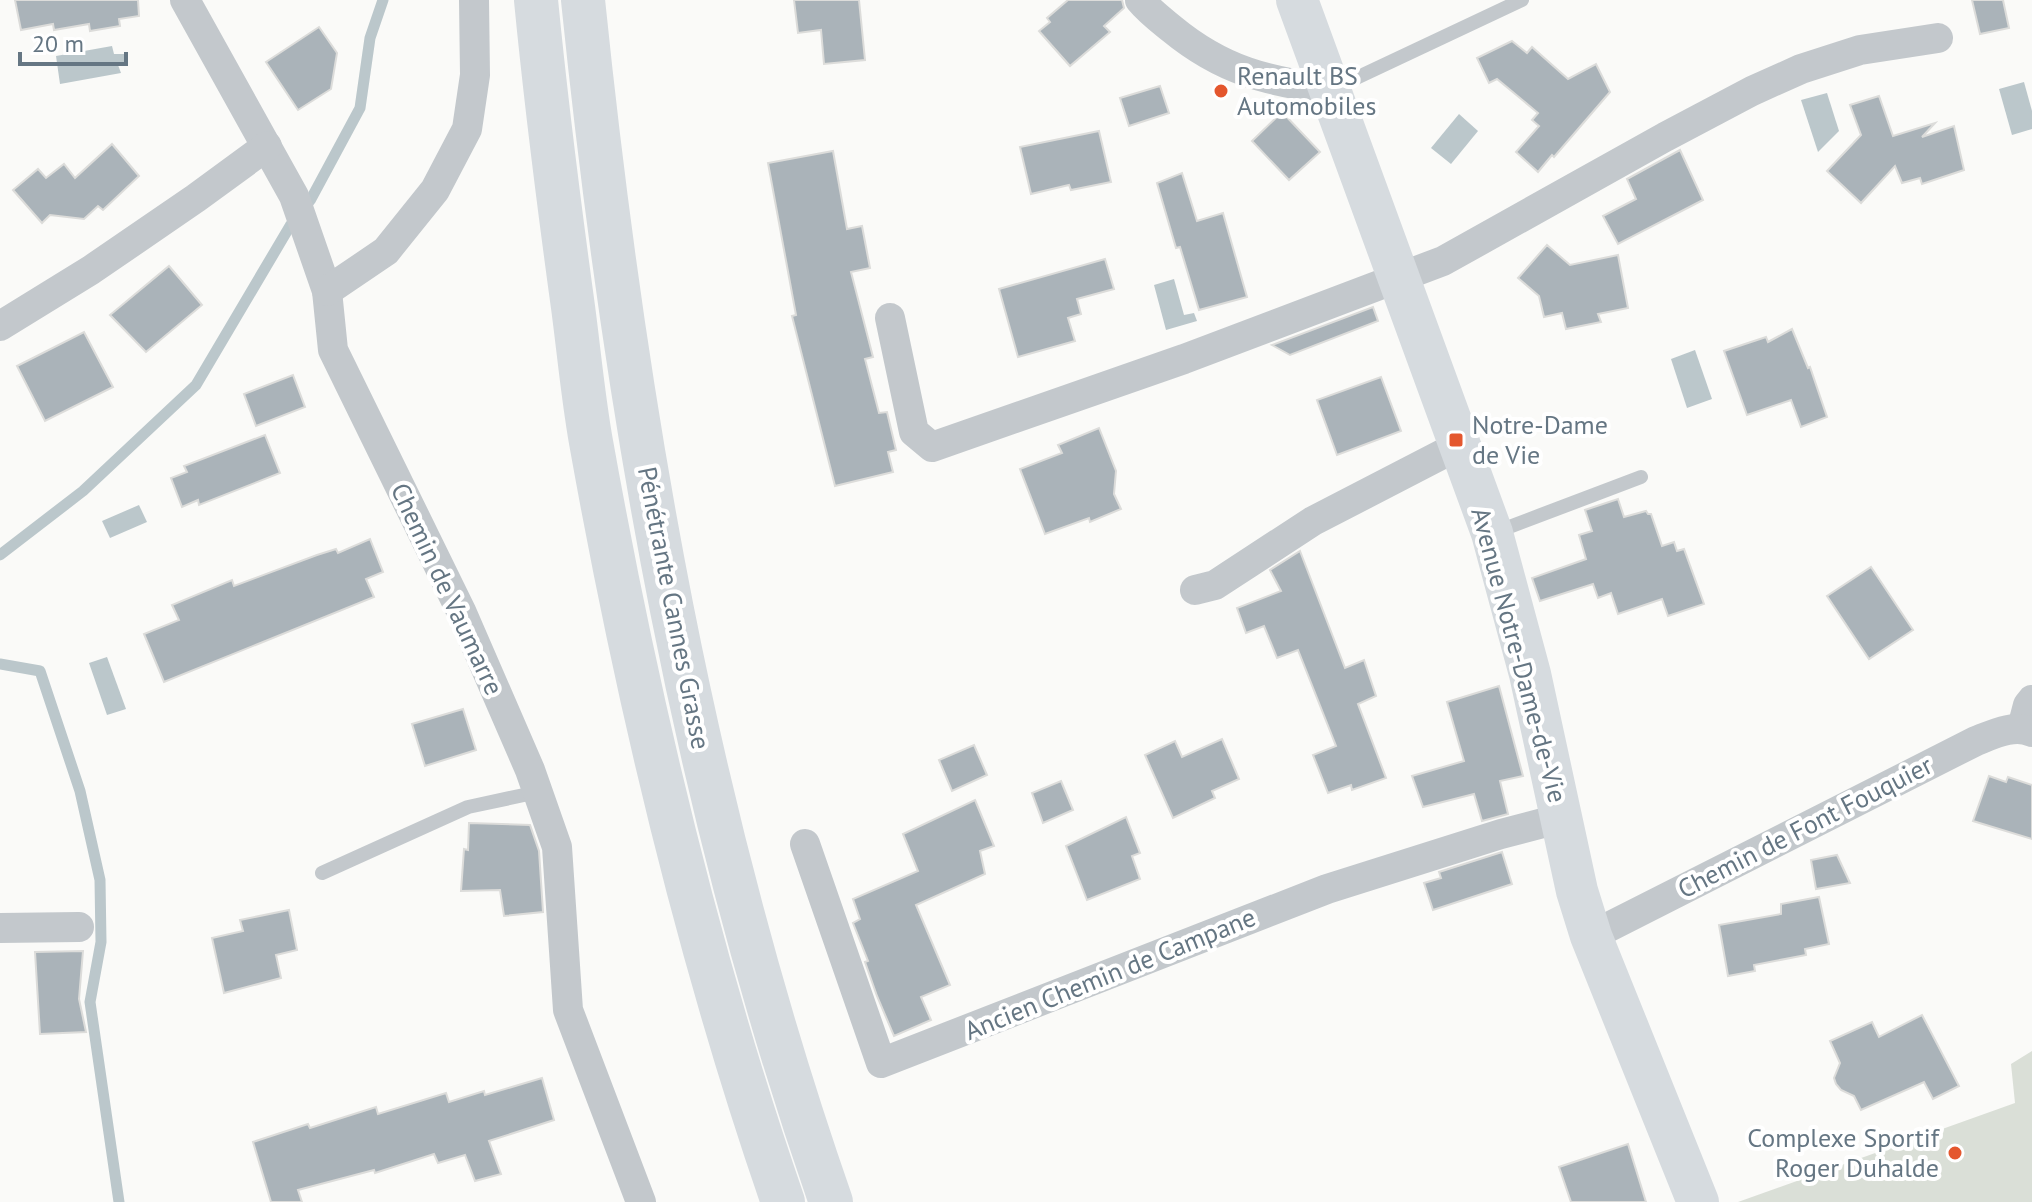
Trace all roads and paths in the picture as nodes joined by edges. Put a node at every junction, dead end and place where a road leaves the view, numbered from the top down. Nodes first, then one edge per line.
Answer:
1 (185, 0) edge
2 (474, 0) edge
3 (536, 0) edge
4 (583, 0) edge
5 (1140, 0) edge
6 (1297, 0) edge
7 (1522, 0) edge
8 (1938, 38) dead end
9 (1331, 90) junction
10 (267, 146) junction
11 (1397, 276) junction
12 (327, 291) junction
13 (890, 318) dead end
14 (0, 326) edge
15 (1458, 446) junction
16 (1641, 477) dead end
17 (1492, 533) junction
18 (1195, 590) dead end
19 (2029, 720) edge
20 (538, 792) junction
21 (1562, 818) junction
22 (805, 844) dead end
23 (322, 873) dead end
24 (79, 927) dead end
25 (0, 928) edge
26 (1591, 936) junction
27 (1691, 1193) edge
28 (641, 1202) edge
29 (783, 1202) edge
30 (831, 1202) edge

1 - 10 street, Chemin de Vaumarre
2 - 12 street
3 - 29 highway, Pénétrante Cannes Grasse
4 - 30 highway, Pénétrante Cannes Grasse
5 - 9 street
6 - 9 main road, Avenue Notre-Dame-de-Vie
7 - 9 lane
8 - 11 street
9 - 11 main road, Avenue Notre-Dame-de-Vie
10 - 12 street, Chemin de Vaumarre
10 - 14 street
11 - 13 street
11 - 15 main road, Avenue Notre-Dame-de-Vie
12 - 20 street, Chemin de Vaumarre
15 - 17 main road, Avenue Notre-Dame-de-Vie
15 - 18 street
16 - 17 lane
17 - 21 main road, Avenue Notre-Dame-de-Vie
19 - 26 street, Chemin de Font Fouquier
20 - 23 lane
20 - 28 street, Chemin de Vaumarre
21 - 22 street, Ancien Chemin de Campane
21 - 26 main road, Avenue Notre-Dame-de-Vie
24 - 25 street
26 - 27 main road, Avenue Notre-Dame-de-Vie

